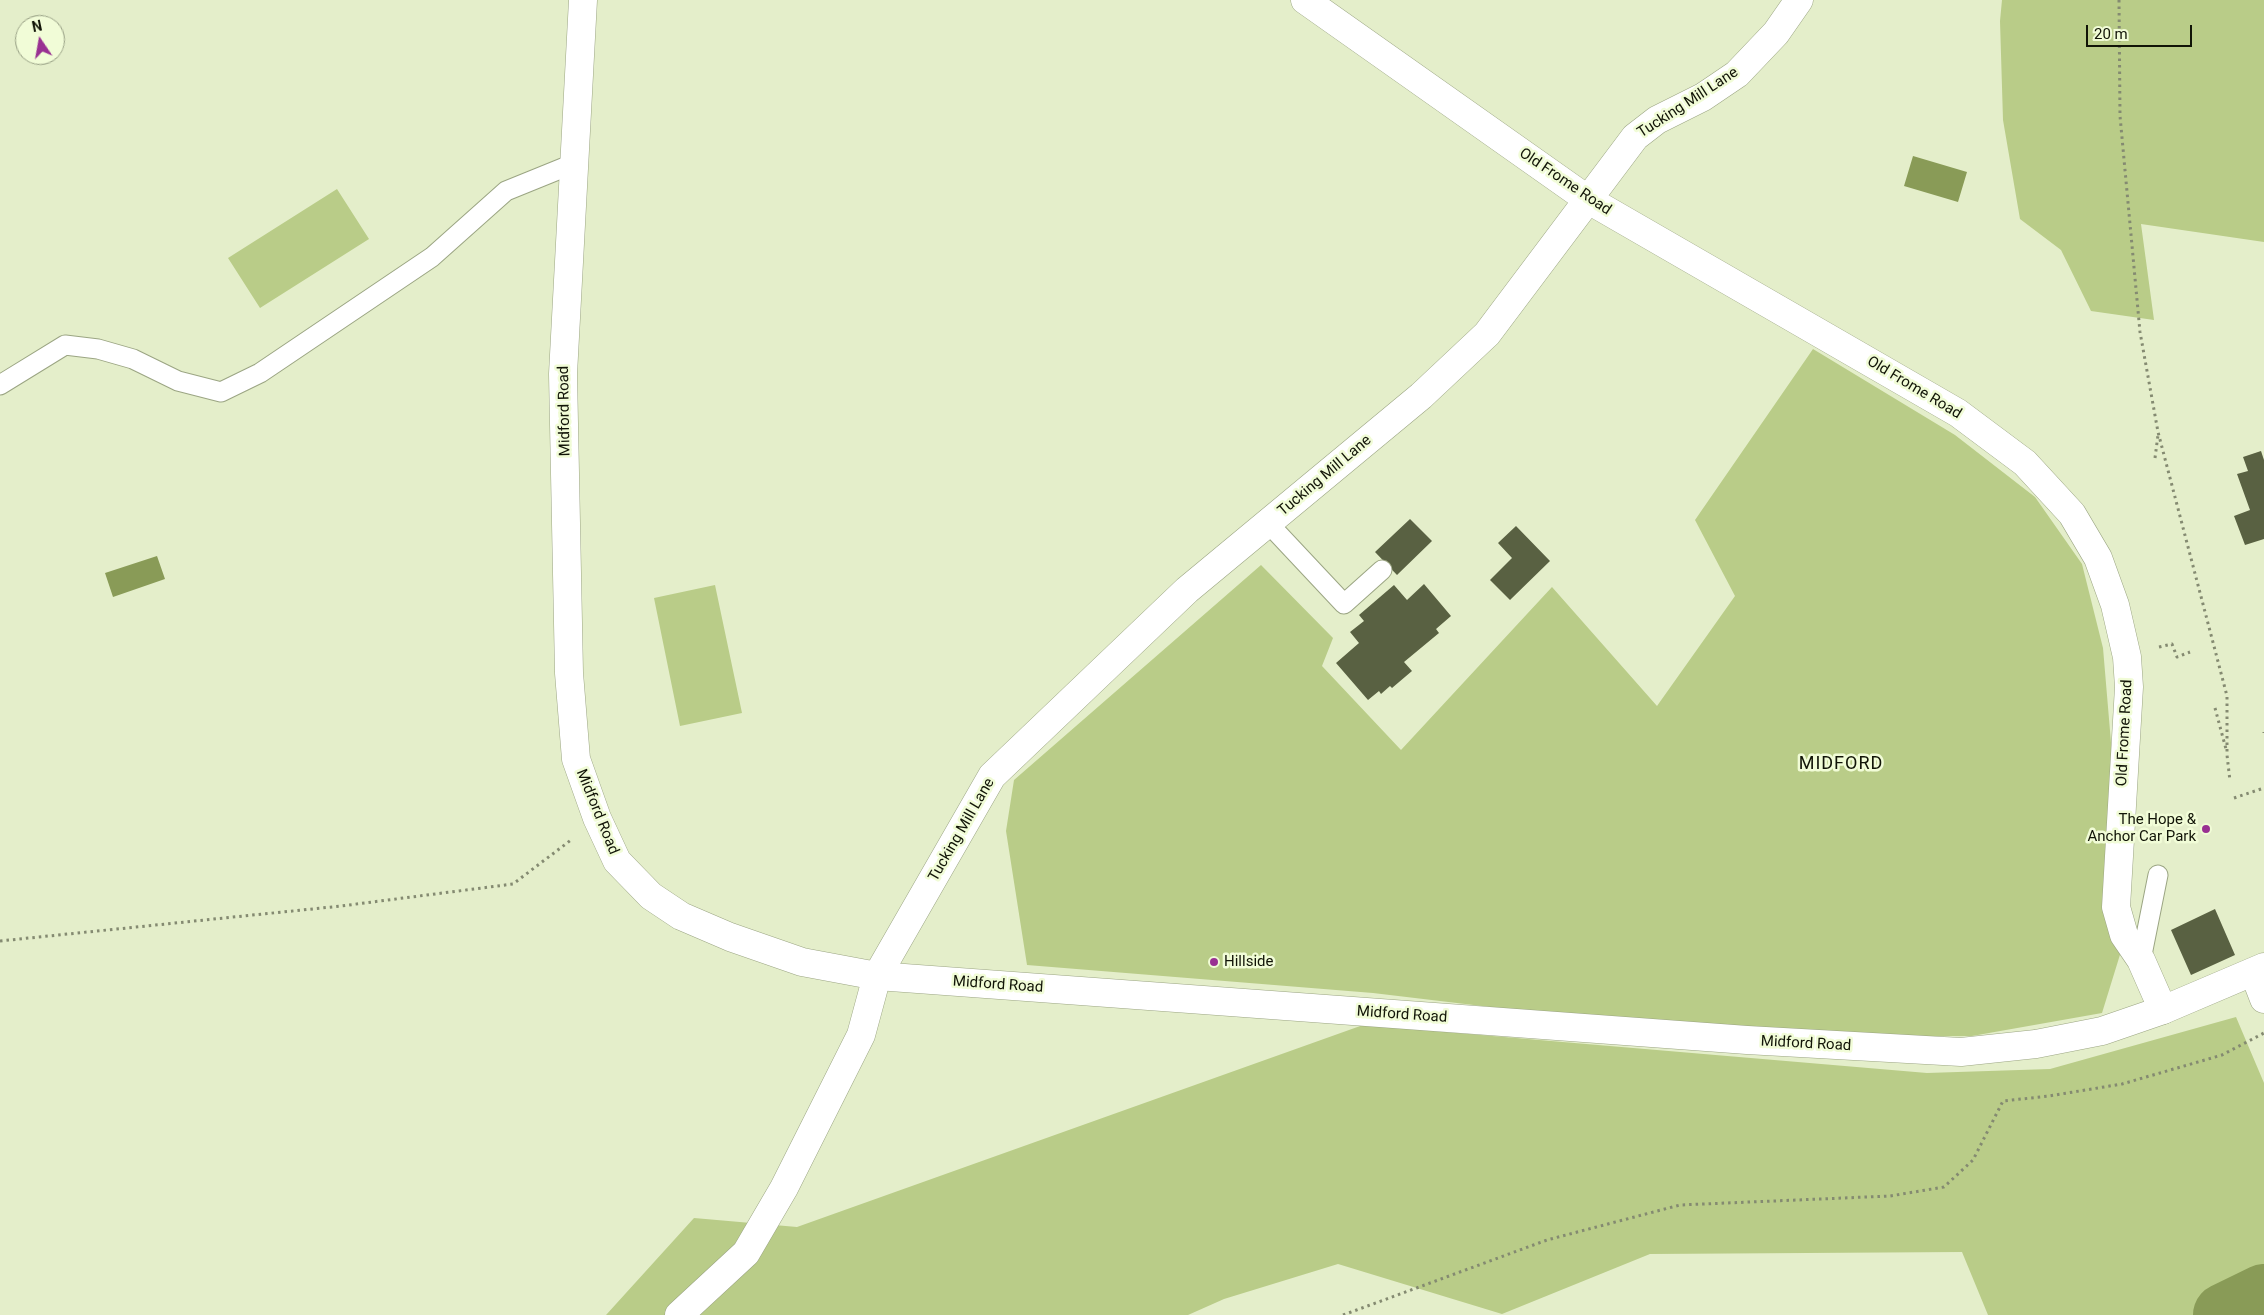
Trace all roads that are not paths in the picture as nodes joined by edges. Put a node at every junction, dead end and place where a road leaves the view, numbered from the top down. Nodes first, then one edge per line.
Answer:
1 (583, 0) edge
2 (1305, 0) edge
3 (1799, 0) edge
4 (575, 163) junction
5 (1587, 199) junction
6 (0, 386) edge
7 (1268, 523) junction
8 (1382, 570) dead end
9 (2158, 875) dead end
10 (2141, 960) junction
11 (2259, 970) edge
12 (877, 976) junction
13 (2264, 999) edge
14 (2162, 1010) junction
15 (679, 1315) edge

1 - 4 street, Midford Road
2 - 5 street, Old Frome Road
3 - 5 street, Tucking Mill Lane
4 - 6 lane
4 - 12 street, Midford Road
5 - 7 street, Tucking Mill Lane
5 - 10 street, Old Frome Road
7 - 8 lane
7 - 12 street, Tucking Mill Lane
9 - 10 lane
10 - 14 street, Old Frome Road
11 - 13 street
11 - 14 street, Midford Road
12 - 14 street, Midford Road
12 - 15 street, Tucking Mill Lane

